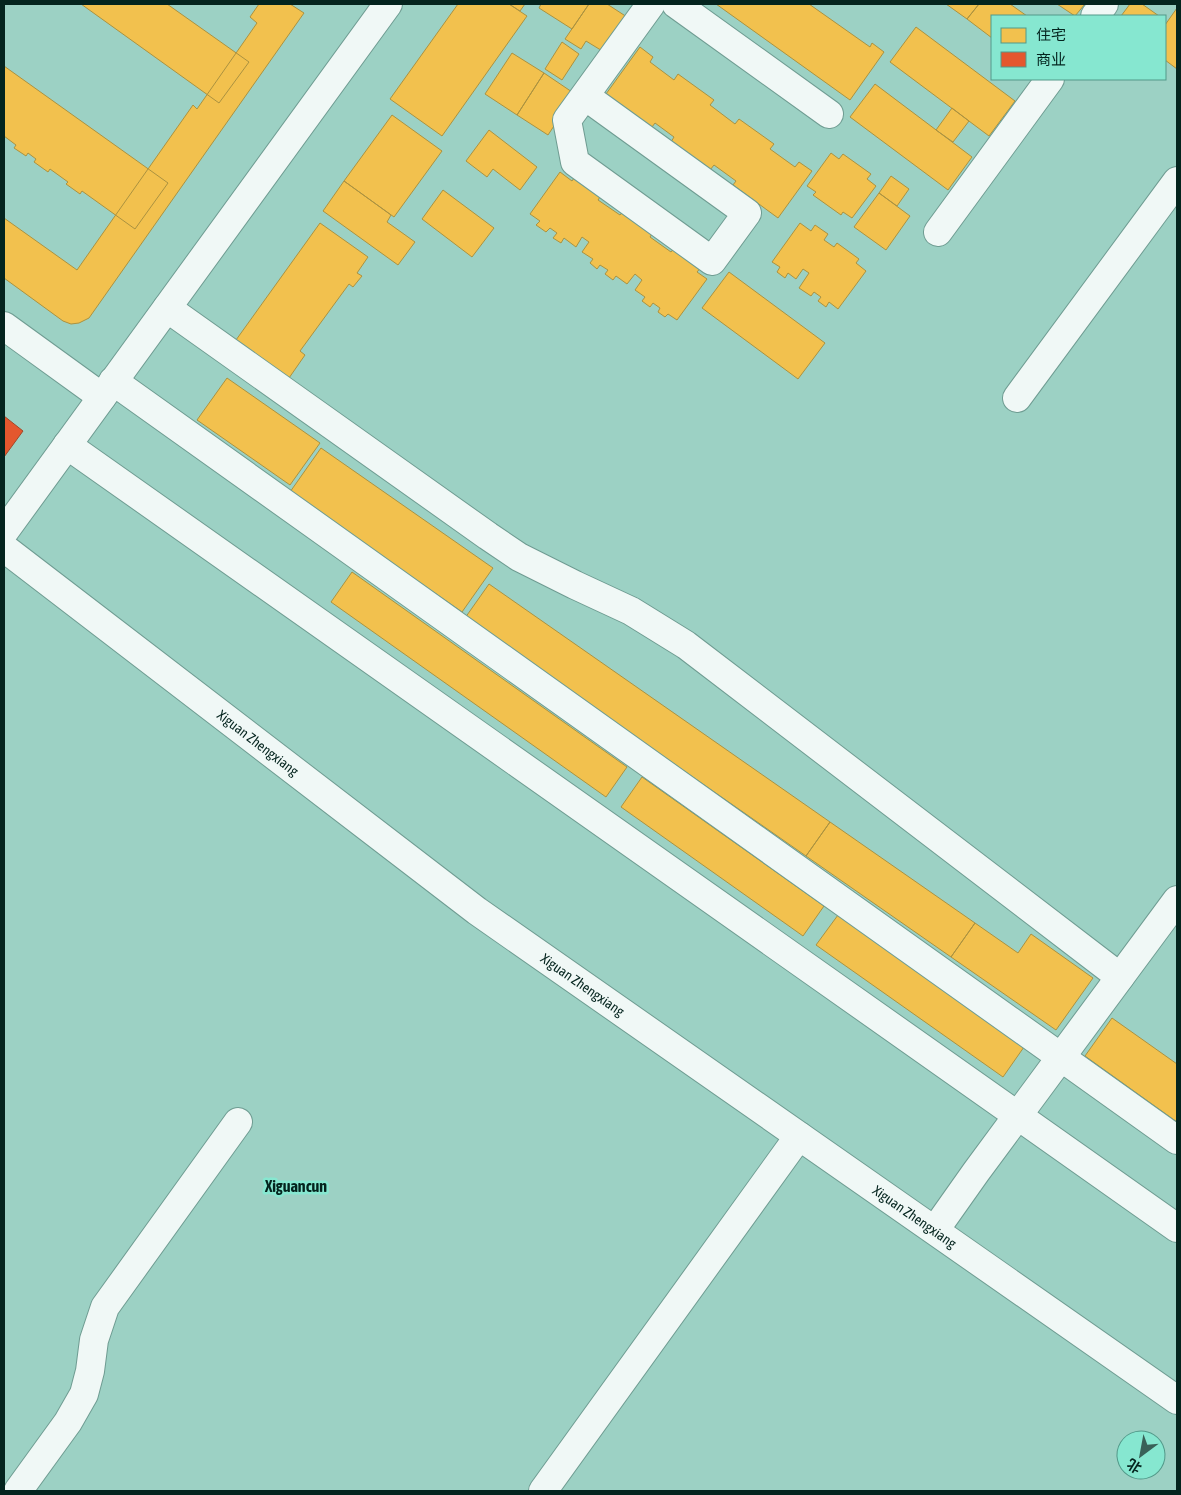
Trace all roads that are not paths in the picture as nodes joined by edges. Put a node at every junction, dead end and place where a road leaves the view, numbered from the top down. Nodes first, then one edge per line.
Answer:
1 (388, 4) edge
2 (651, 4) edge
3 (676, 4) edge
4 (1104, 4) edge
5 (1096, 15) edge
6 (1049, 80) edge
7 (585, 96) junction
8 (829, 114) dead end
9 (1177, 181) edge
10 (938, 232) dead end
11 (167, 308) junction
12 (4, 326) edge
13 (108, 389) junction
14 (1016, 398) dead end
15 (67, 444) junction
16 (4, 532) edge
17 (4, 548) edge
18 (1177, 900) edge
19 (1120, 977) junction
20 (1061, 1058) junction
21 (1018, 1115) junction
22 (238, 1122) dead end
23 (799, 1136) junction
24 (1177, 1140) edge
25 (1177, 1228) edge
26 (935, 1230) junction
27 (1177, 1400) edge
28 (18, 1491) edge
29 (543, 1491) edge

1 - 11 street
2 - 7 street
3 - 8 street
4 - 5 street
6 - 10 street
7 - 7 street
9 - 14 street
11 - 13 street
11 - 19 street
12 - 13 street
13 - 15 street
13 - 20 street
15 - 16 street
15 - 21 street
17 - 23 street, Xiguan Zhengxiang
18 - 19 street
19 - 20 street
20 - 21 street
20 - 24 street
21 - 25 street
21 - 26 street
22 - 28 street
23 - 26 street, Xiguan Zhengxiang
23 - 29 street
26 - 27 street, Xiguan Zhengxiang

